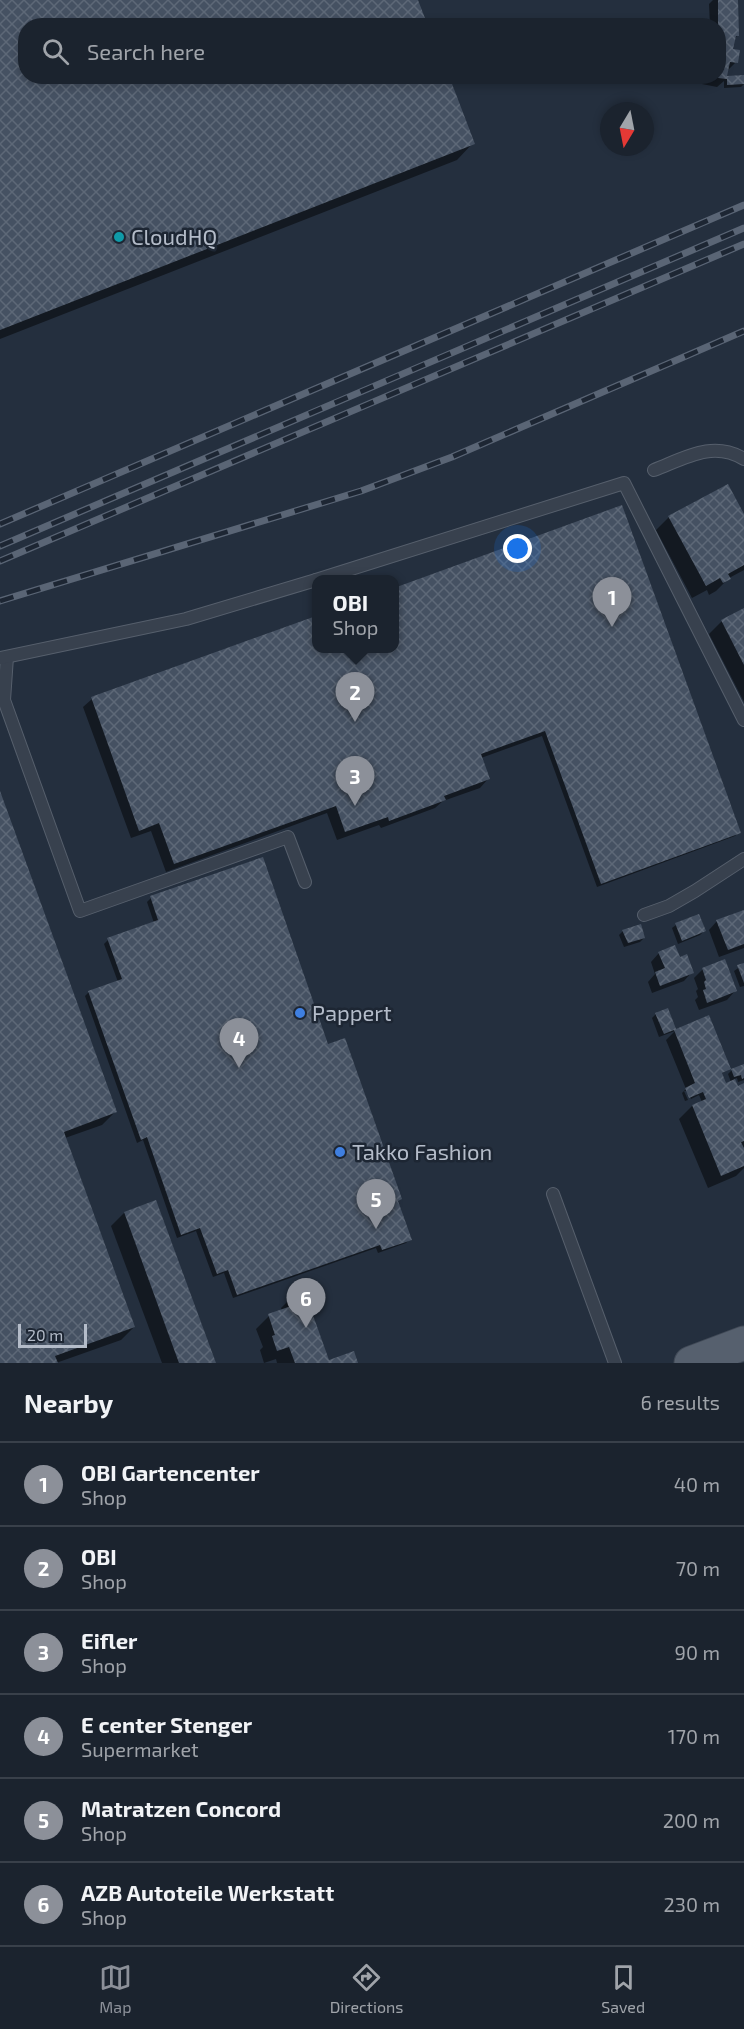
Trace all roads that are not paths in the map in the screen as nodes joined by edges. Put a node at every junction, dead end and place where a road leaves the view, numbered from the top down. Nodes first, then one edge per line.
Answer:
1 (744, 459) edge
2 (654, 470) dead end
3 (332, 575) edge
4 (312, 581) edge
5 (4, 657) edge
6 (744, 720) edge
7 (744, 859) edge
8 (305, 882) dead end
9 (644, 915) dead end
10 (553, 1194) dead end
11 (744, 1343) edge
12 (615, 1363) edge
13 (691, 1363) edge

1 - 2 lane
3 - 6 lane
4 - 5 lane
5 - 8 lane
7 - 9 lane
10 - 12 lane
11 - 13 main road

